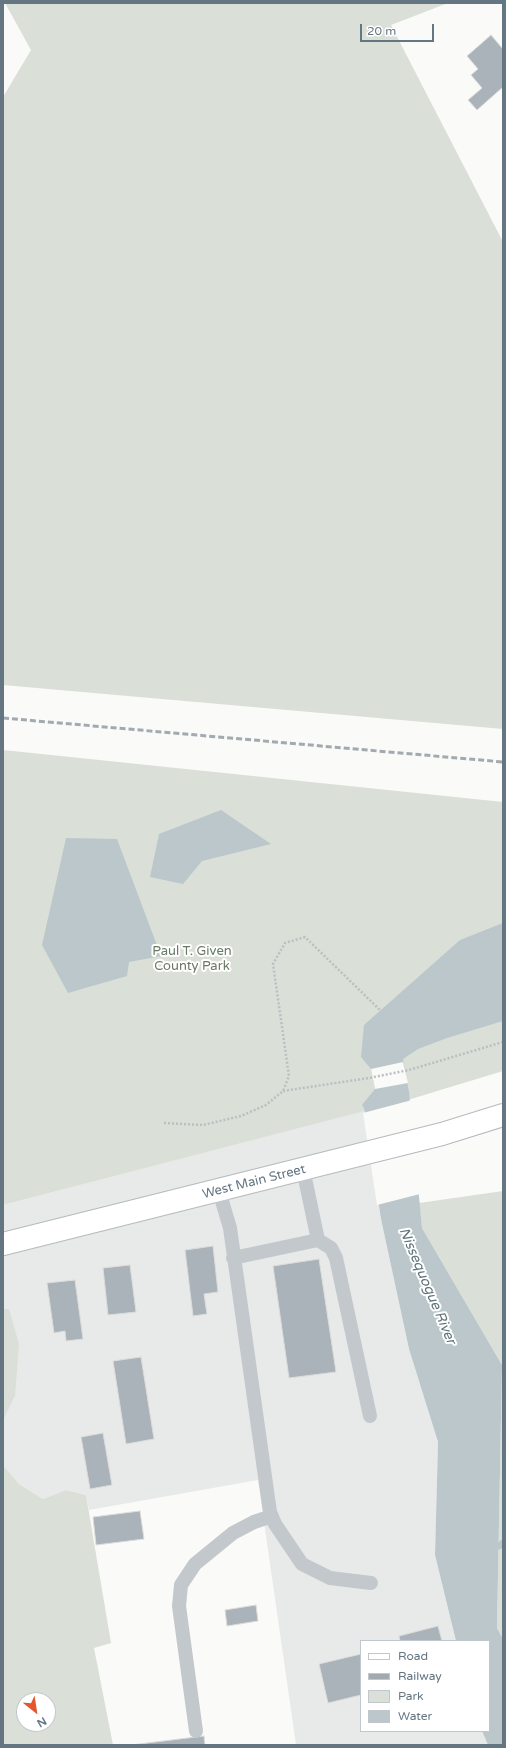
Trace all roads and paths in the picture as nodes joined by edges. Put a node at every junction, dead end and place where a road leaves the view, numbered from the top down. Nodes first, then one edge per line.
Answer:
1 (381, 1011) dead end
2 (503, 1042) edge
3 (283, 1091) junction
4 (503, 1115) edge
5 (164, 1123) dead end
6 (503, 1127) edge
7 (442, 1134) junction
8 (303, 1169) junction
9 (219, 1191) junction
10 (318, 1240) junction
11 (3, 1244) edge
12 (234, 1258) junction
13 (370, 1416) dead end
14 (272, 1516) junction
15 (371, 1582) dead end
16 (196, 1732) dead end

1 - 3 path
2 - 3 path
3 - 5 path
4 - 7 main road, West Main Street
6 - 7 main road
7 - 8 main road, West Main Street
8 - 9 main road, West Main Street
8 - 10 lane
9 - 11 main road, West Main Street
9 - 12 lane
10 - 12 lane
10 - 13 lane
12 - 14 lane
14 - 15 lane
14 - 16 lane

